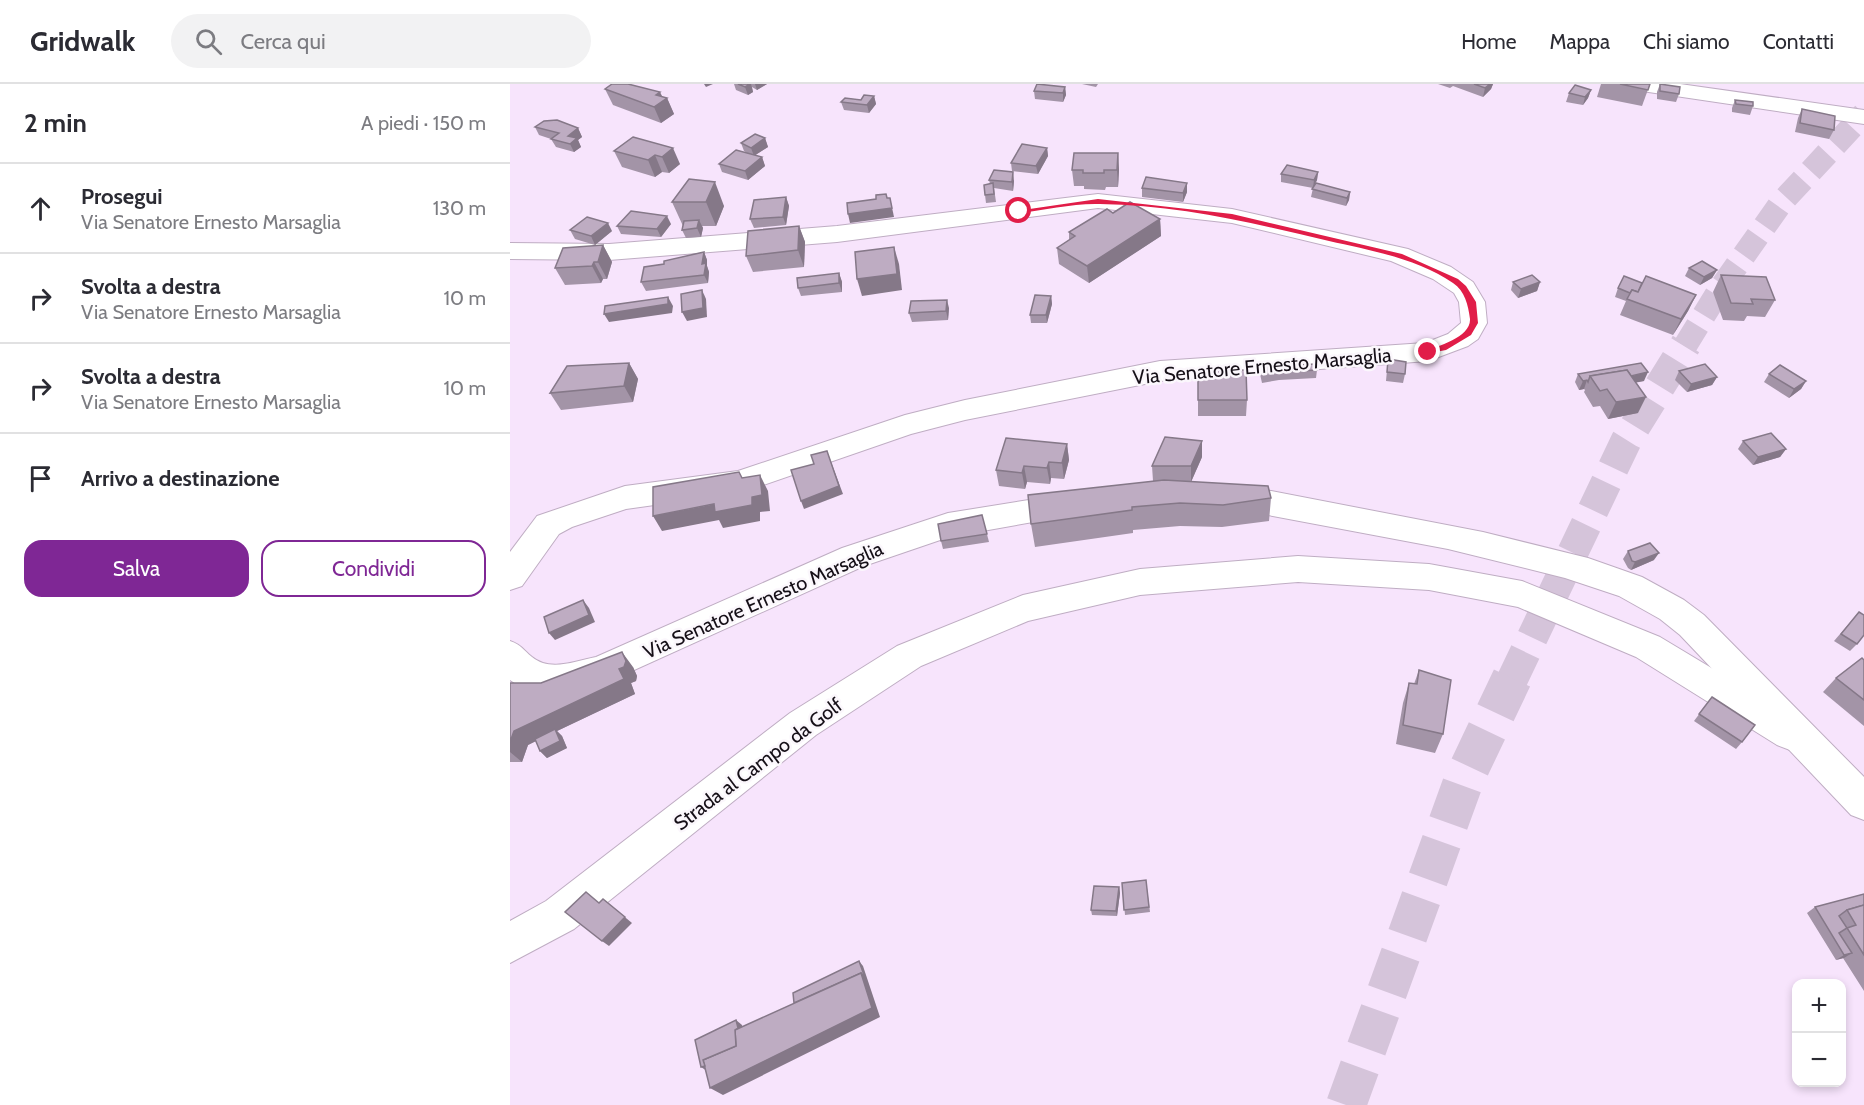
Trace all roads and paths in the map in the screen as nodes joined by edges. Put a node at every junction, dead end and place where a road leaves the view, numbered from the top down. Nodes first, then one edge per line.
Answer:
1 (1635, 84) edge
2 (1864, 117) edge
3 (510, 251) edge
4 (1195, 498) edge
5 (1106, 500) edge
6 (510, 577) edge
7 (510, 655) edge
8 (1804, 743) junction
9 (1864, 803) edge
10 (510, 943) edge

1 - 2 street
3 - 6 street, Via Senatore Ernesto Marsaglia
4 - 8 street
5 - 7 street, Via Senatore Ernesto Marsaglia
8 - 9 street
8 - 10 street, Strada al Campo da Golf

